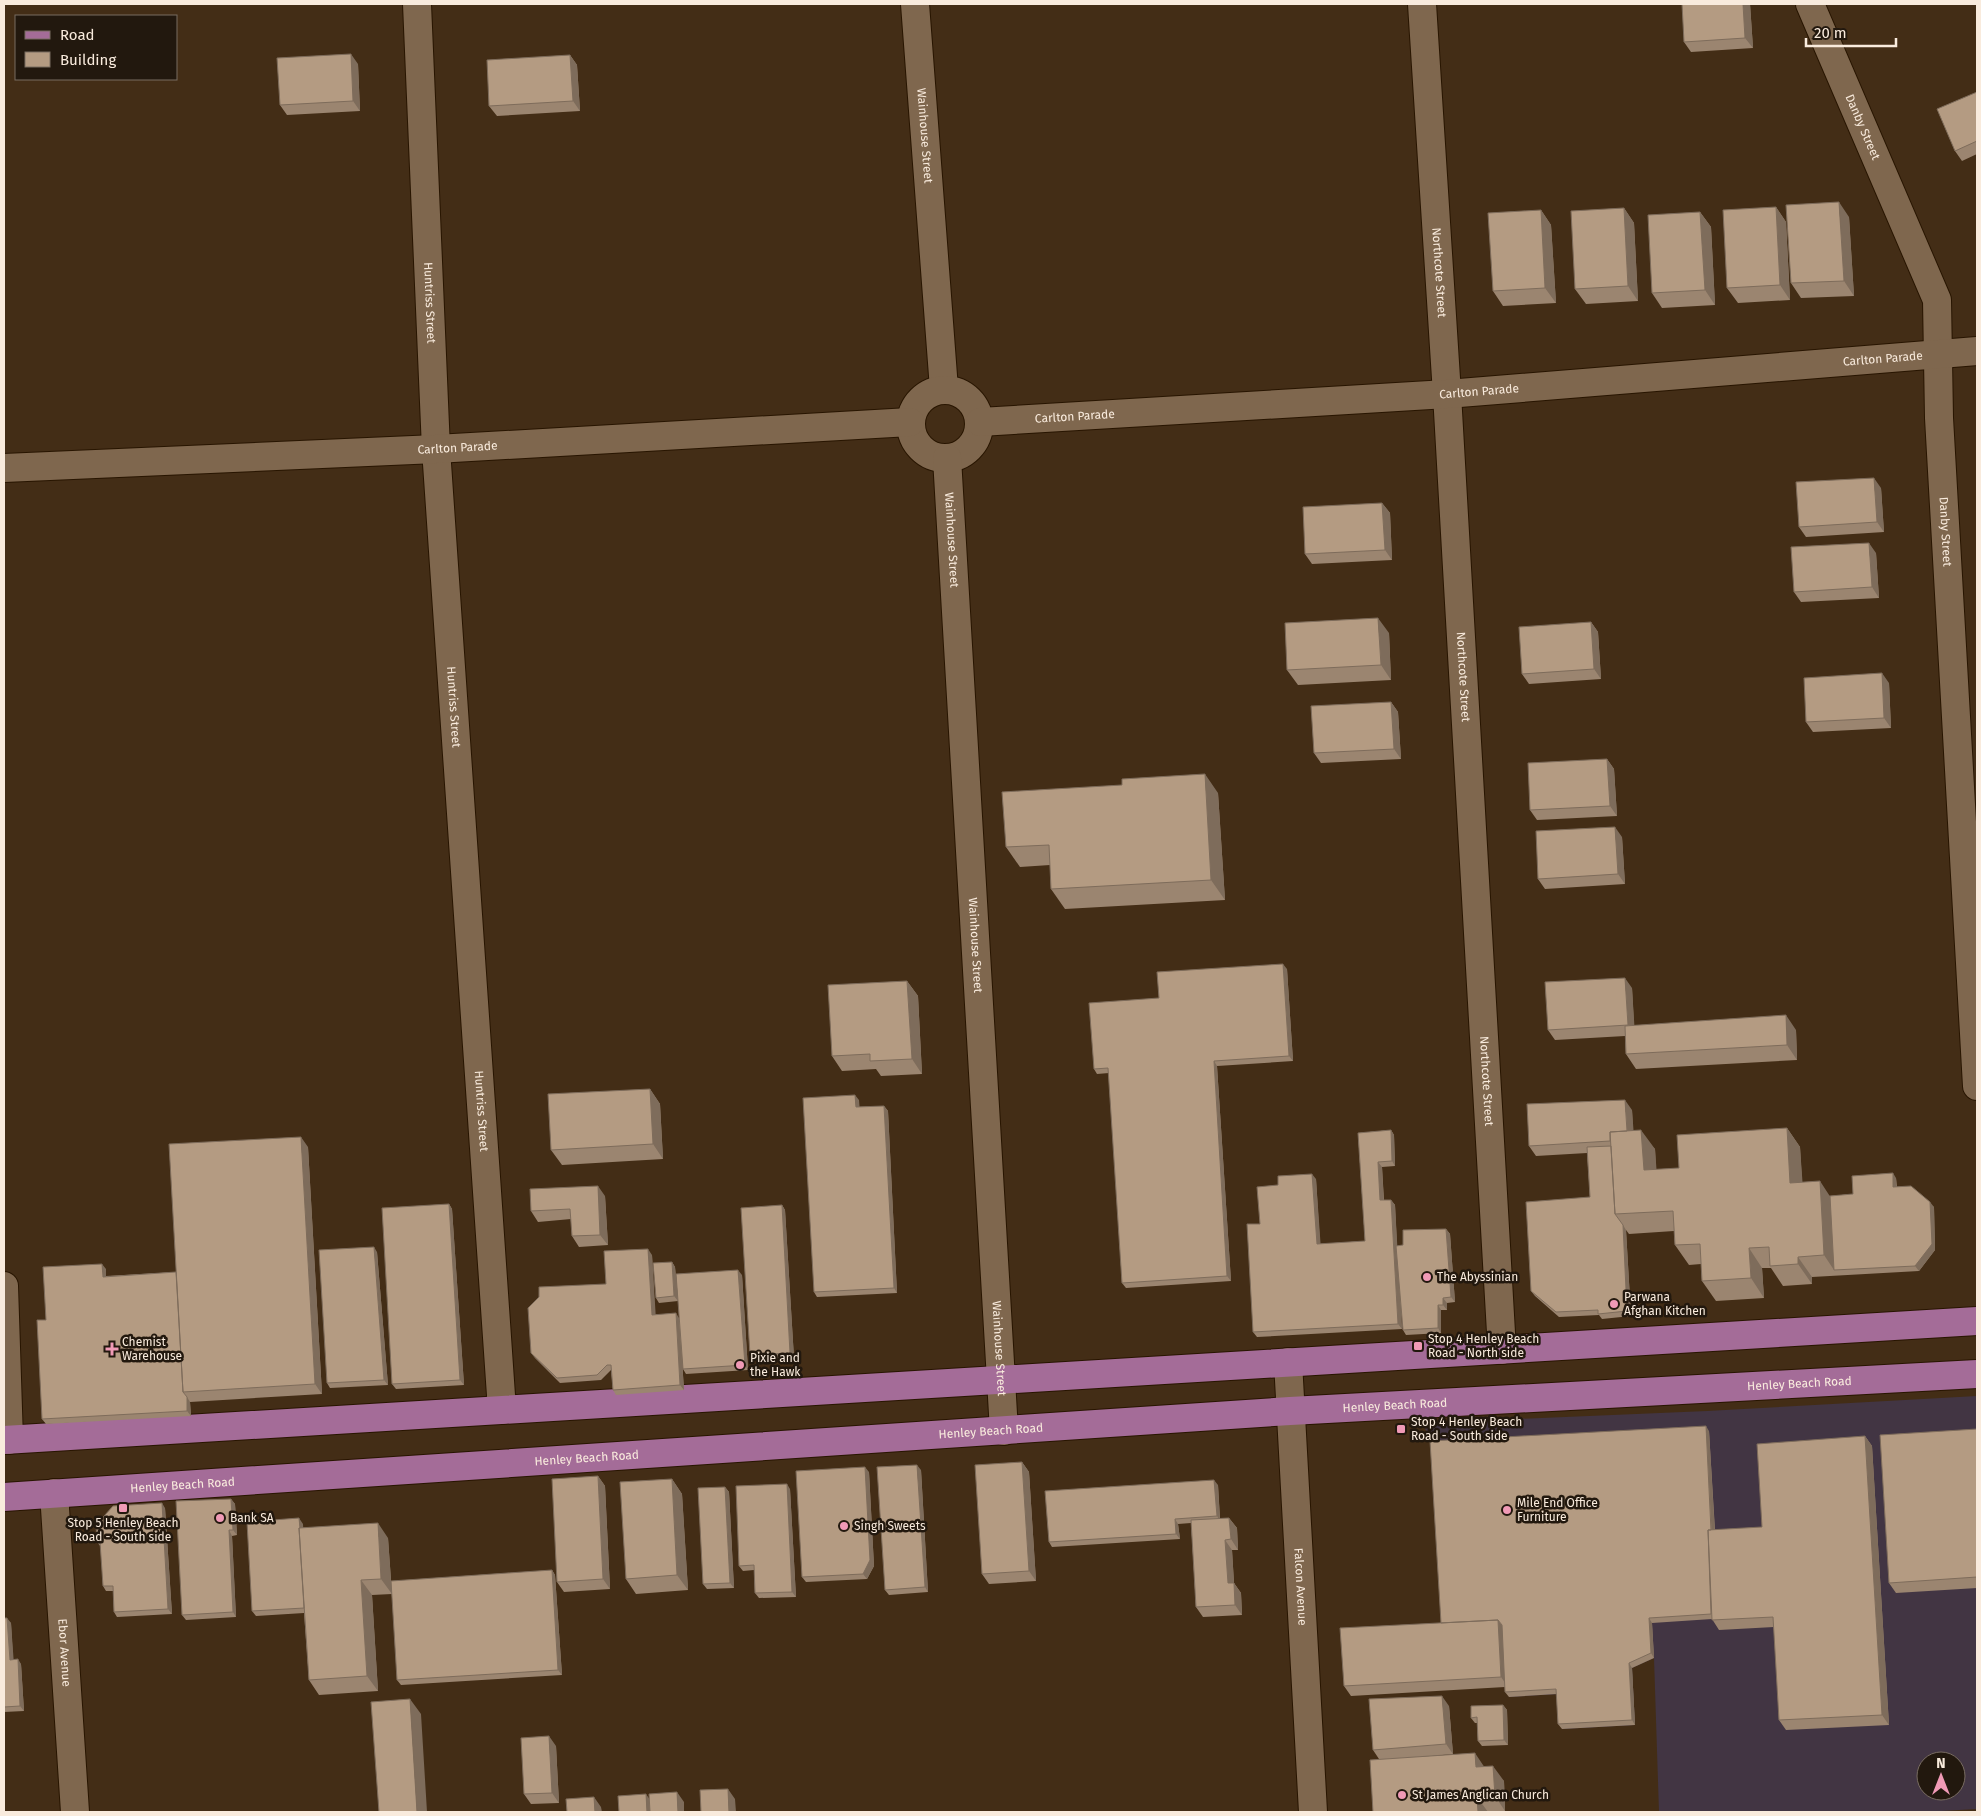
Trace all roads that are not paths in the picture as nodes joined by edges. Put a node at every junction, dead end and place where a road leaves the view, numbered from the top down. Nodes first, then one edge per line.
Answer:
1 (417, 4) edge
2 (915, 4) edge
3 (1422, 4) edge
4 (1810, 4) edge
5 (1977, 351) edge
6 (1937, 354) junction
7 (944, 389) junction
8 (1447, 394) junction
9 (910, 422) junction
10 (980, 422) junction
11 (436, 449) junction
12 (947, 458) junction
13 (4, 468) edge
14 (1977, 1086) edge
15 (4, 1286) edge
16 (1977, 1321) edge
17 (1502, 1350) junction
18 (1288, 1362) junction
19 (1977, 1374) edge
20 (1000, 1380) junction
21 (502, 1410) junction
22 (1290, 1411) junction
23 (1004, 1431) junction
24 (6, 1440) edge
25 (54, 1494) junction
26 (4, 1497) edge
27 (75, 1812) edge
28 (1313, 1812) edge

1 - 11 street, Huntriss Street
2 - 7 street, Wainhouse Street
3 - 8 street, Northcote Street
4 - 6 street, Danby Street
5 - 6 street, Carlton Parade
6 - 8 street, Carlton Parade
6 - 14 street, Danby Street
7 - 9 street
7 - 10 street
8 - 10 street, Carlton Parade
8 - 17 street, Northcote Street
9 - 11 street, Carlton Parade
9 - 12 street
10 - 12 street
11 - 13 street, Carlton Parade
11 - 21 street, Huntriss Street
12 - 20 street, Wainhouse Street
15 - 24 street
16 - 17 main road
17 - 18 main road
18 - 20 main road
18 - 22 street, Falcon Avenue
19 - 22 main road, Henley Beach Road
20 - 21 main road
20 - 23 street, Wainhouse Street
21 - 24 main road
22 - 23 main road, Henley Beach Road
22 - 28 street, Falcon Avenue
23 - 25 main road, Henley Beach Road
25 - 26 main road, Henley Beach Road
25 - 27 street, Ebor Avenue

